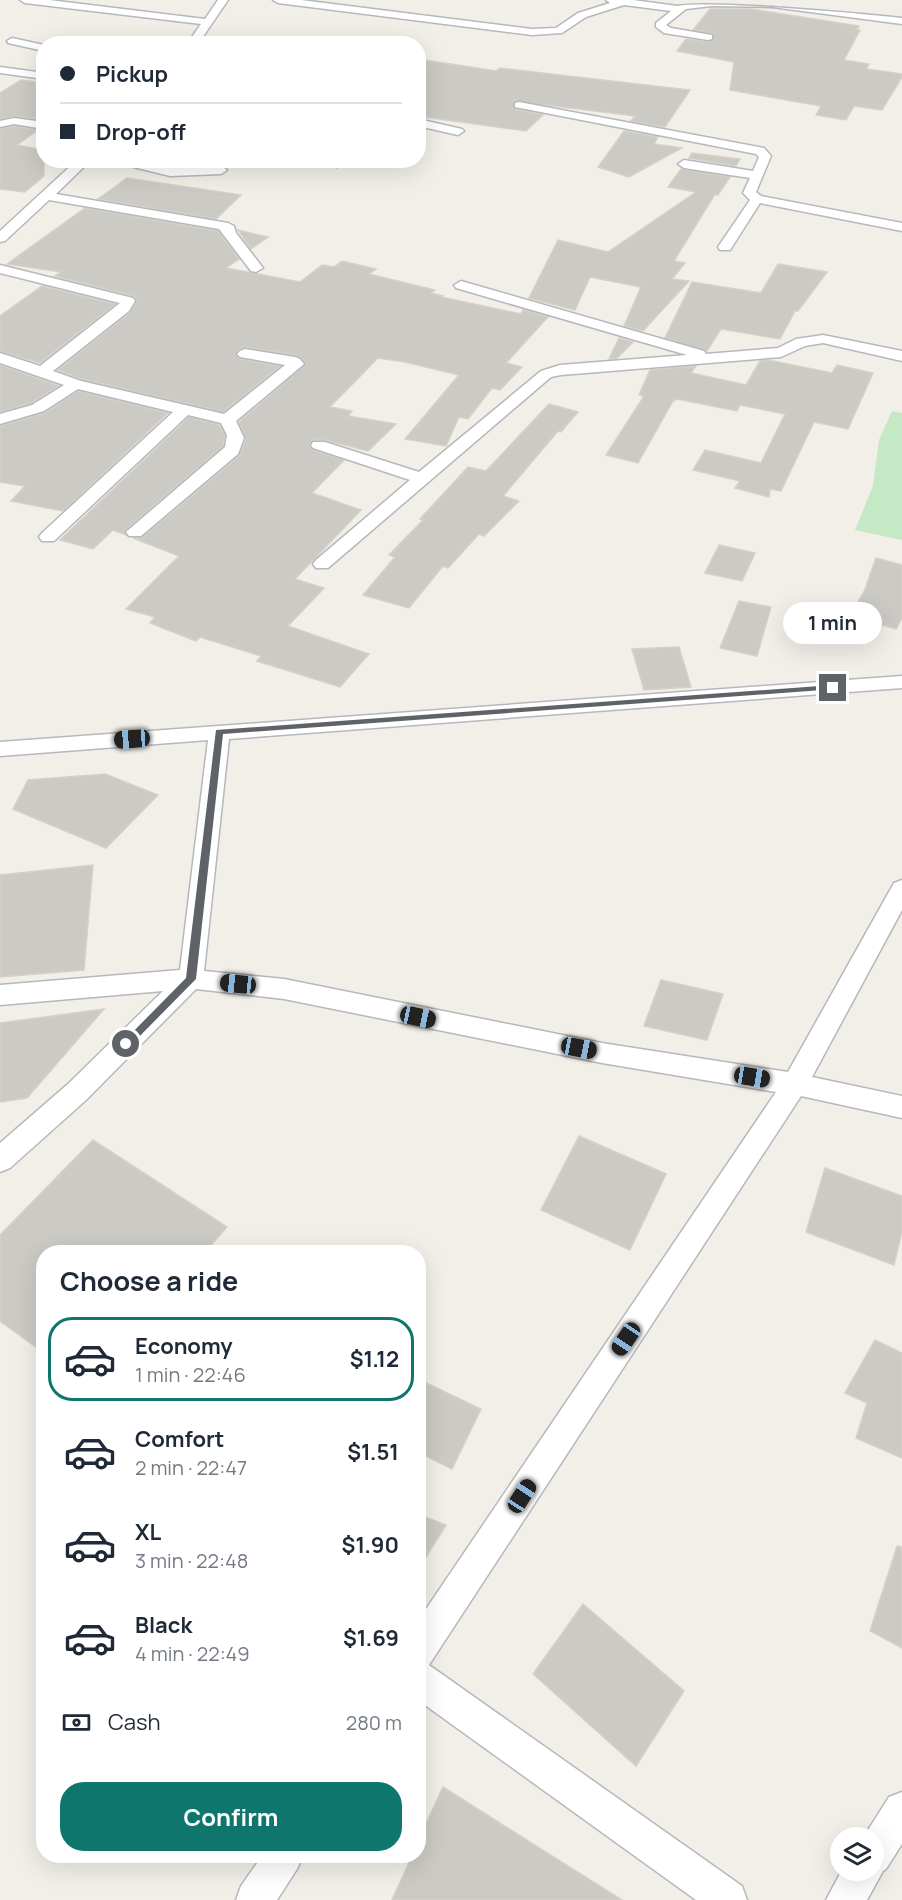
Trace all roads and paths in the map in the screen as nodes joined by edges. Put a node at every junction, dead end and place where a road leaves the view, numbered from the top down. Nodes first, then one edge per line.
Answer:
1 (25, 0) edge
2 (223, 0) edge
3 (278, 0) edge
4 (611, 0) edge
5 (622, 2) junction
6 (758, 2) edge
7 (678, 9) junction
8 (902, 21) edge
9 (208, 22) junction
10 (198, 36) edge
11 (708, 38) dead end
12 (12, 41) dead end
13 (36, 46) edge
14 (1, 71) edge
15 (36, 75) edge
16 (519, 105) dead end
17 (0, 124) edge
18 (426, 124) edge
19 (36, 125) edge
20 (458, 131) dead end
21 (684, 164) dead end
22 (77, 168) edge
23 (150, 168) edge
24 (220, 170) dead end
25 (757, 175) junction
26 (47, 196) junction
27 (758, 199) junction
28 (902, 227) edge
29 (0, 238) edge
30 (724, 247) dead end
31 (256, 268) dead end
32 (0, 269) edge
33 (461, 285) dead end
34 (245, 354) dead end
35 (902, 356) edge
36 (0, 358) edge
37 (713, 358) junction
38 (42, 372) junction
39 (76, 384) junction
40 (184, 410) junction
41 (0, 419) edge
42 (227, 420) junction
43 (319, 445) dead end
44 (422, 478) junction
45 (135, 532) dead end
46 (48, 537) dead end
47 (322, 564) dead end
48 (902, 682) edge
49 (219, 732) junction
50 (0, 749) edge
51 (902, 889) edge
52 (191, 979) junction
53 (0, 995) edge
54 (795, 1084) junction
55 (902, 1107) edge
56 (0, 1160) edge
57 (426, 1641) edge
58 (426, 1684) edge
59 (902, 1810) edge
60 (884, 1839) edge
61 (279, 1863) edge
62 (857, 1881) edge
63 (255, 1900) edge
64 (728, 1900) edge
65 (845, 1900) edge

1 - 9 street
2 - 9 street
3 - 5 street
4 - 5 street
5 - 7 street
6 - 7 street
6 - 8 street
7 - 11 street
9 - 10 street
12 - 13 street
14 - 15 street
16 - 25 street
17 - 19 street
18 - 20 street
21 - 25 street
22 - 26 street
23 - 24 street
25 - 27 street
26 - 29 street
26 - 31 street
27 - 28 street
27 - 30 street
32 - 38 street
33 - 37 street
34 - 42 street
35 - 37 street
36 - 38 street
37 - 44 street
38 - 39 street
39 - 40 street
39 - 41 street
40 - 42 street
40 - 46 street
42 - 45 street
43 - 44 street
44 - 47 street
48 - 49 street
49 - 50 street
49 - 52 street
51 - 54 street
52 - 53 street
52 - 54 street
52 - 56 street
54 - 55 street
54 - 57 street
58 - 64 street
59 - 60 street
61 - 63 street
62 - 65 street

